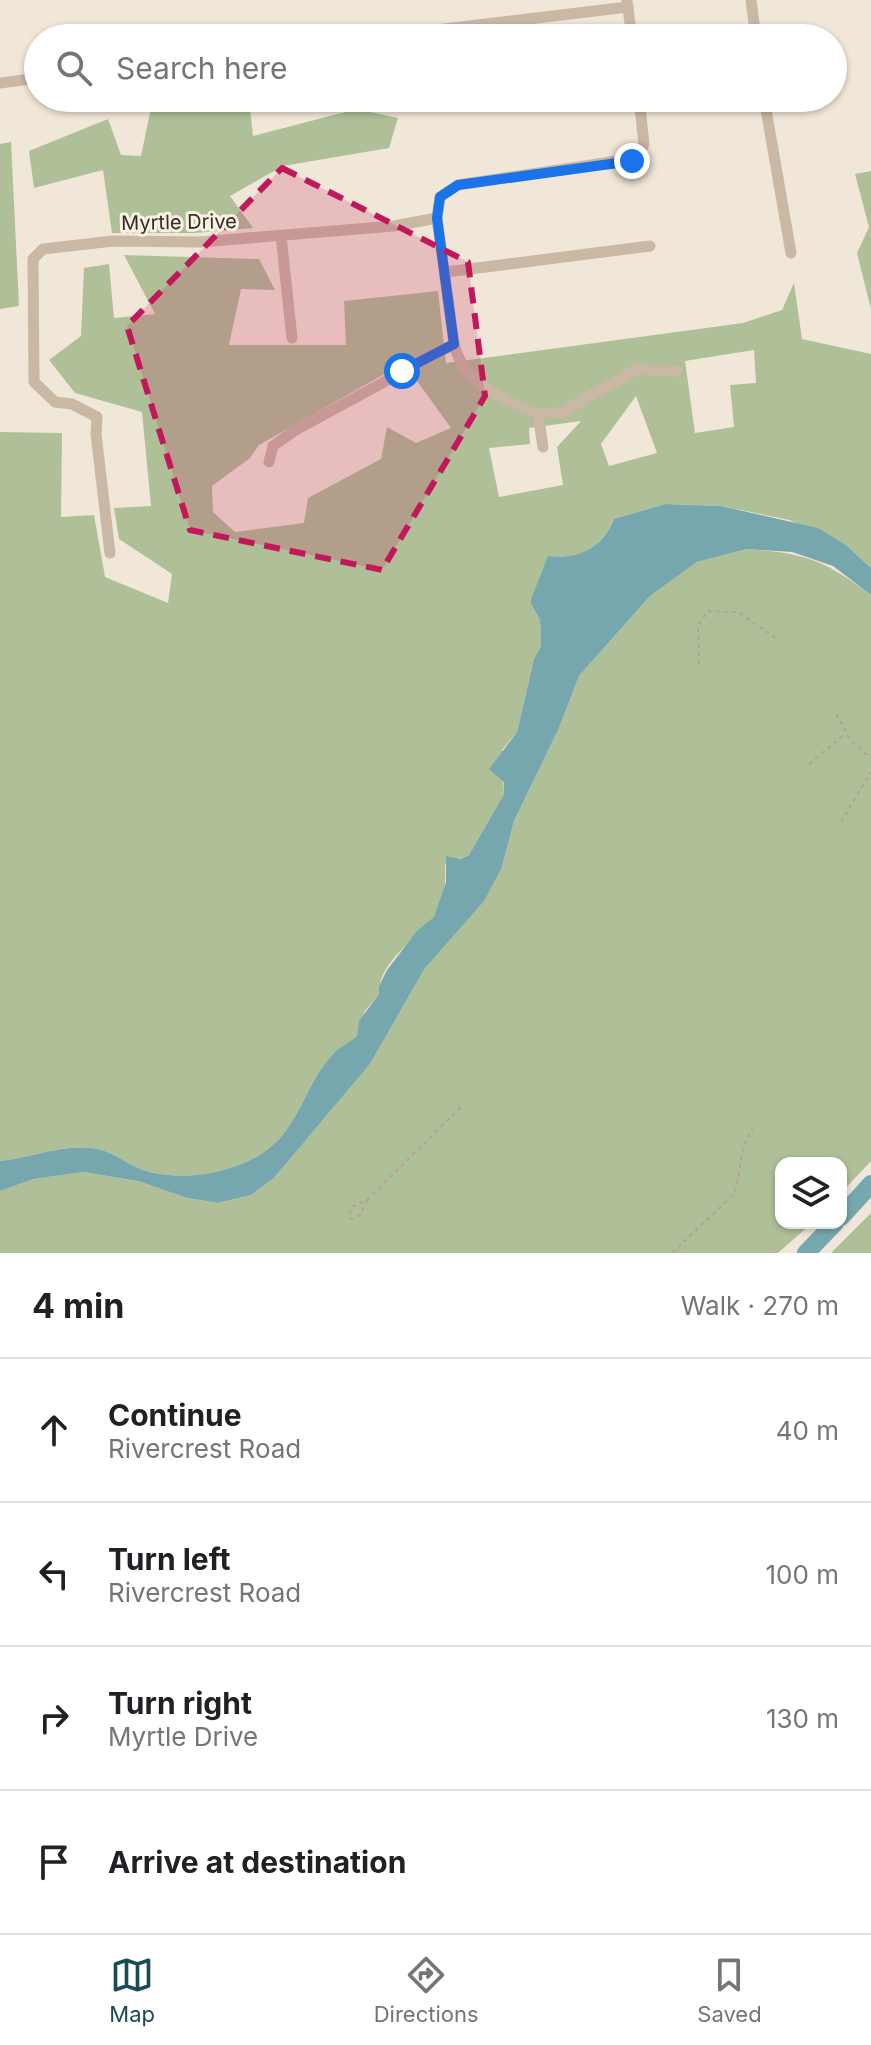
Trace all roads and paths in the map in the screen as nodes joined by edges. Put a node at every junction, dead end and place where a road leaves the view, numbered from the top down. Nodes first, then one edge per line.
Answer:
1 (751, 0) edge
2 (628, 3) edge
3 (473, 24) edge
4 (630, 24) edge
5 (754, 24) edge
6 (24, 80) edge
7 (0, 83) edge
8 (641, 112) edge
9 (766, 112) edge
10 (437, 218) junction
11 (281, 236) junction
12 (650, 246) dead end
13 (791, 253) dead end
14 (446, 272) junction
15 (292, 338) dead end
16 (454, 344) junction
17 (677, 371) dead end
18 (538, 414) junction
19 (543, 447) dead end
20 (269, 462) dead end
21 (110, 553) dead end
22 (776, 638) dead end
23 (699, 664) dead end
24 (836, 714) dead end
25 (846, 733) junction
26 (871, 758) edge
27 (809, 764) dead end
28 (871, 772) edge
29 (841, 822) dead end
30 (461, 1107) dead end
31 (753, 1129) dead end
32 (367, 1200) junction
33 (672, 1253) edge

1 - 5 street
2 - 3 street
2 - 4 street
6 - 7 street
8 - 10 street
9 - 13 street
10 - 11 street, Myrtle Drive
10 - 14 street
11 - 15 street
11 - 21 street, Myrtle Drive
12 - 14 street
14 - 16 street
16 - 18 street
16 - 20 street
17 - 18 street
18 - 19 street
22 - 23 path
24 - 25 path
25 - 26 path
25 - 27 path
28 - 29 path
30 - 32 path
31 - 33 path
32 - 32 path

